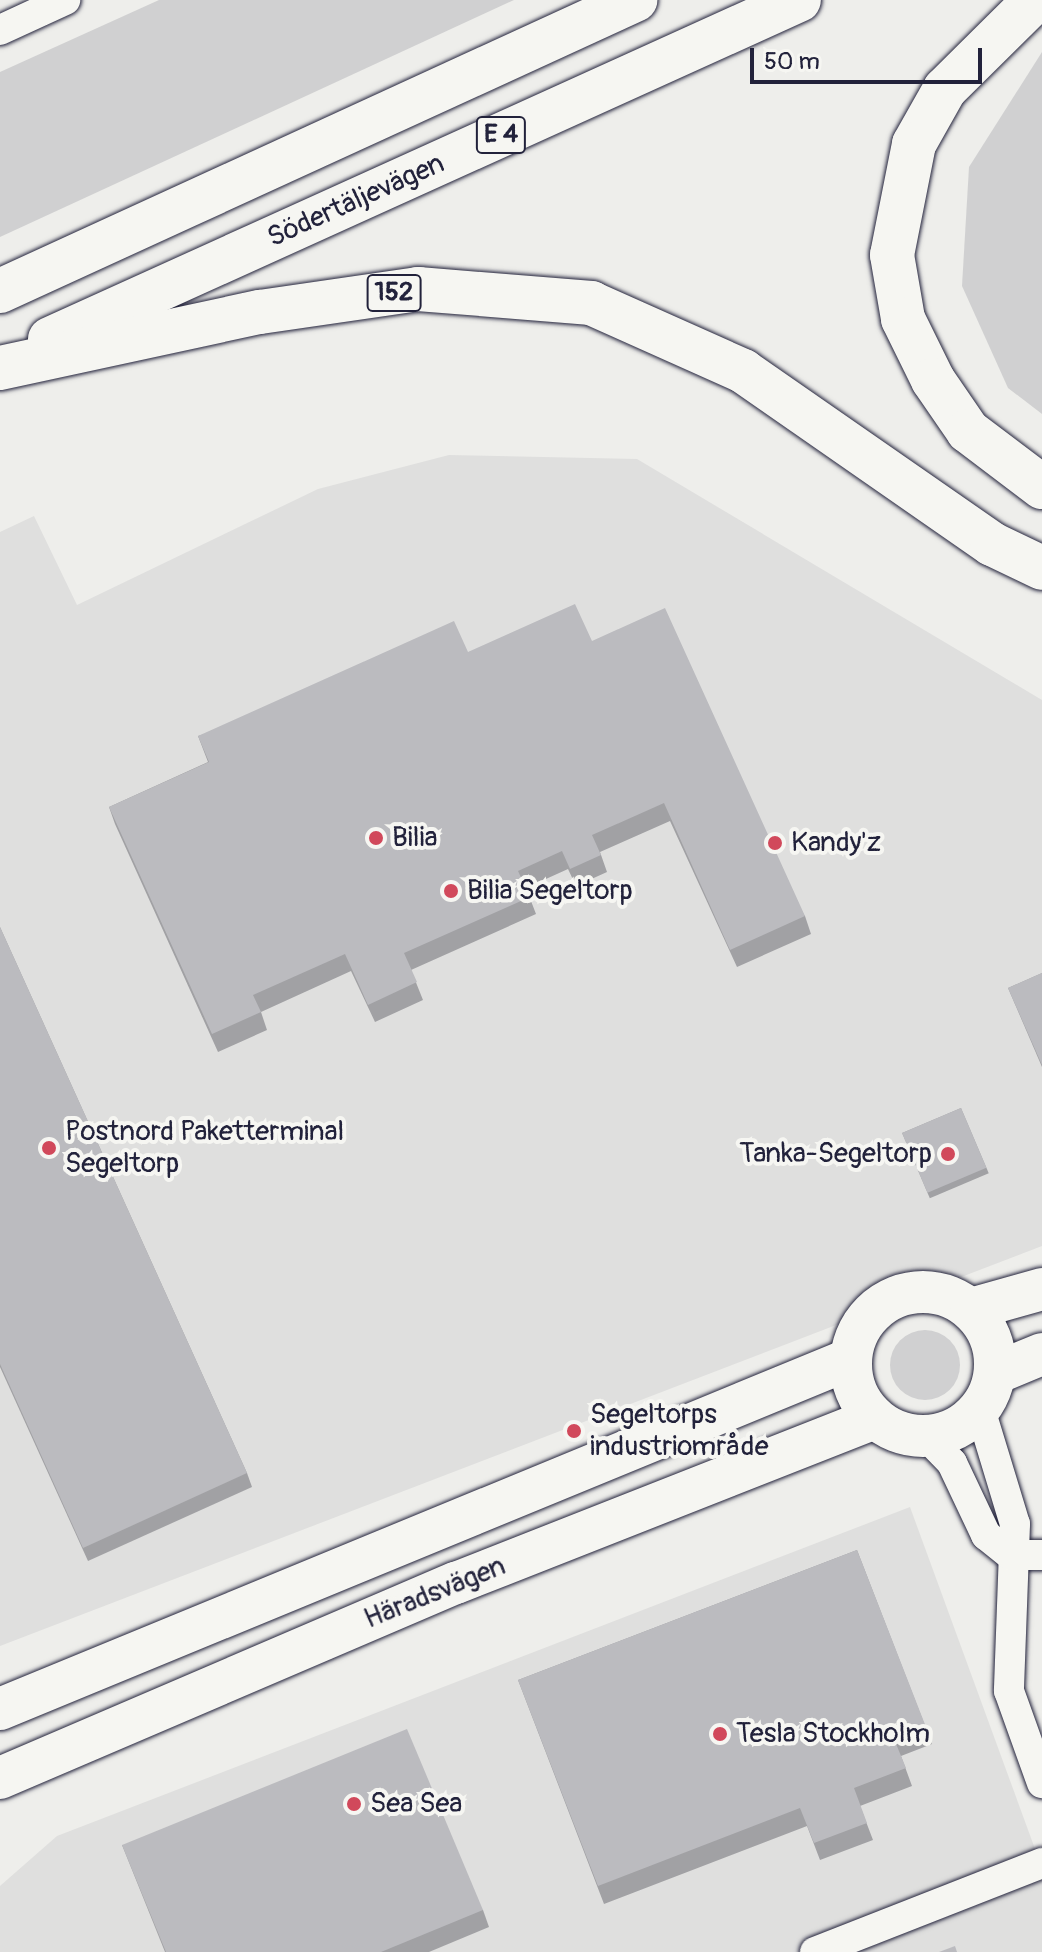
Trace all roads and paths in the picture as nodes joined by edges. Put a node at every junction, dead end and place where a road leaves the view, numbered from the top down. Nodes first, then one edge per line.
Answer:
1 (65, 0) edge
2 (635, 0) edge
3 (799, 0) edge
4 (1035, 0) edge
5 (0, 30) edge
6 (0, 291) edge
7 (0, 361) edge
8 (0, 368) edge
9 (1042, 487) edge
10 (1042, 568) edge
11 (1042, 1289) edge
12 (971, 1309) junction
13 (1042, 1354) edge
14 (850, 1359) junction
15 (988, 1391) junction
16 (874, 1418) junction
17 (927, 1437) junction
18 (1011, 1555) junction
19 (1042, 1555) edge
20 (0, 1709) edge
21 (0, 1778) edge
22 (1042, 1783) edge
23 (1042, 1863) edge
24 (815, 1952) edge

1 - 5 street
2 - 6 highway, E 4
3 - 7 highway, Södertäljevägen / E 4
4 - 9 highway
8 - 10 highway, 152
11 - 12 main road
12 - 14 main road
12 - 15 main road
13 - 15 main road
14 - 16 main road
14 - 20 main road, Häradsvägen
15 - 17 main road
15 - 18 street
16 - 17 main road
16 - 21 main road, Häradsvägen
17 - 18 street
18 - 19 street
18 - 22 street
23 - 24 street

